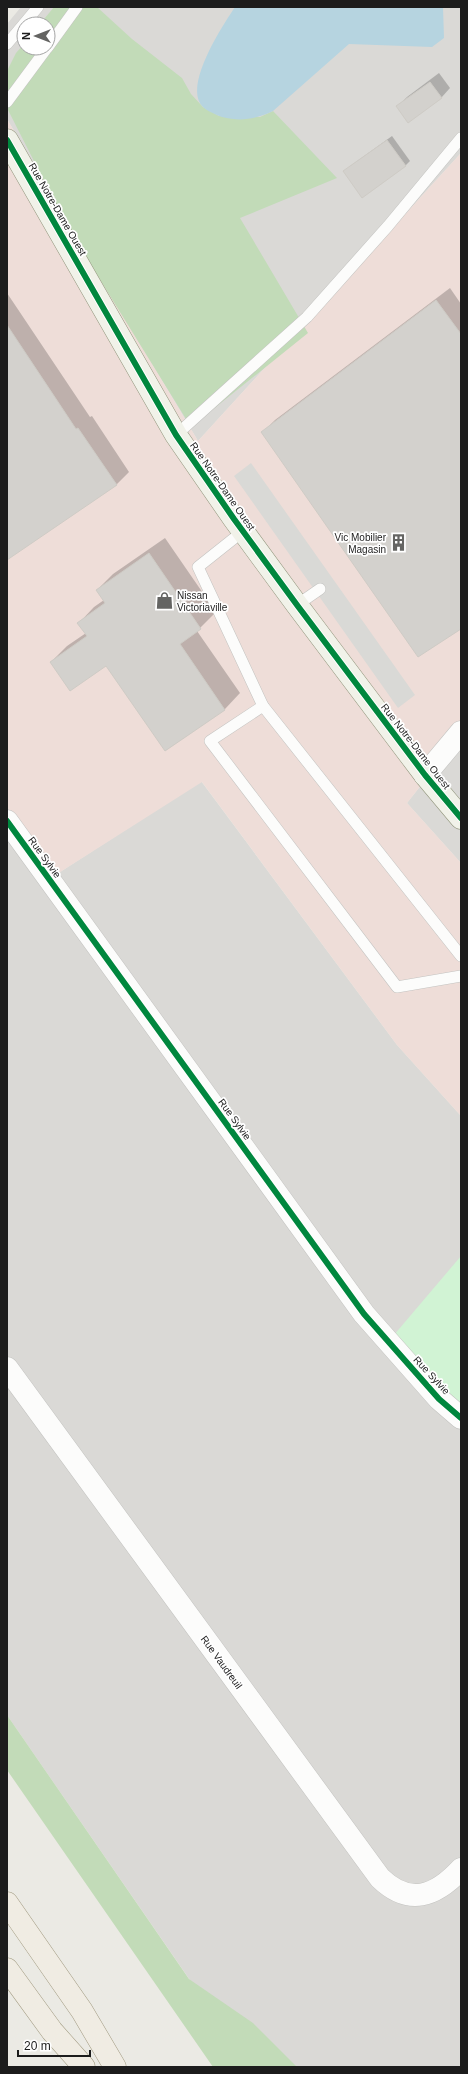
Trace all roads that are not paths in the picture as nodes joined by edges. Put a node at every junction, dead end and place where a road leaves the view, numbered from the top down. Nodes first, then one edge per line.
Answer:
1 (38, 7) edge
2 (78, 7) edge
3 (56, 36) edge
4 (7, 44) edge
5 (41, 56) edge
6 (7, 102) edge
7 (461, 138) edge
8 (7, 140) edge
9 (176, 435) junction
10 (242, 532) junction
11 (320, 590) dead end
12 (297, 605) junction
13 (263, 706) junction
14 (461, 732) edge
15 (425, 775) junction
16 (461, 818) edge
17 (7, 821) edge
18 (461, 956) edge
19 (461, 976) edge
20 (7, 1368) edge
21 (461, 1418) edge
22 (461, 1869) edge
23 (7, 1903) edge
24 (7, 1969) edge
25 (84, 2067) edge
26 (115, 2067) edge

1 - 4 lane
2 - 3 lane
5 - 6 lane
7 - 9 lane
8 - 9 street, Rue Notre-Dame Ouest
9 - 10 street, Rue Notre-Dame Ouest
10 - 12 street, Rue Notre-Dame Ouest
10 - 13 lane
11 - 12 lane
12 - 15 street, Rue Notre-Dame Ouest
13 - 18 lane
13 - 19 lane
14 - 15 street
15 - 16 street, Rue Notre-Dame Ouest
17 - 21 street, Rue Sylvie
20 - 22 street, Rue Vaudreuil
23 - 26 main road
24 - 25 main road

